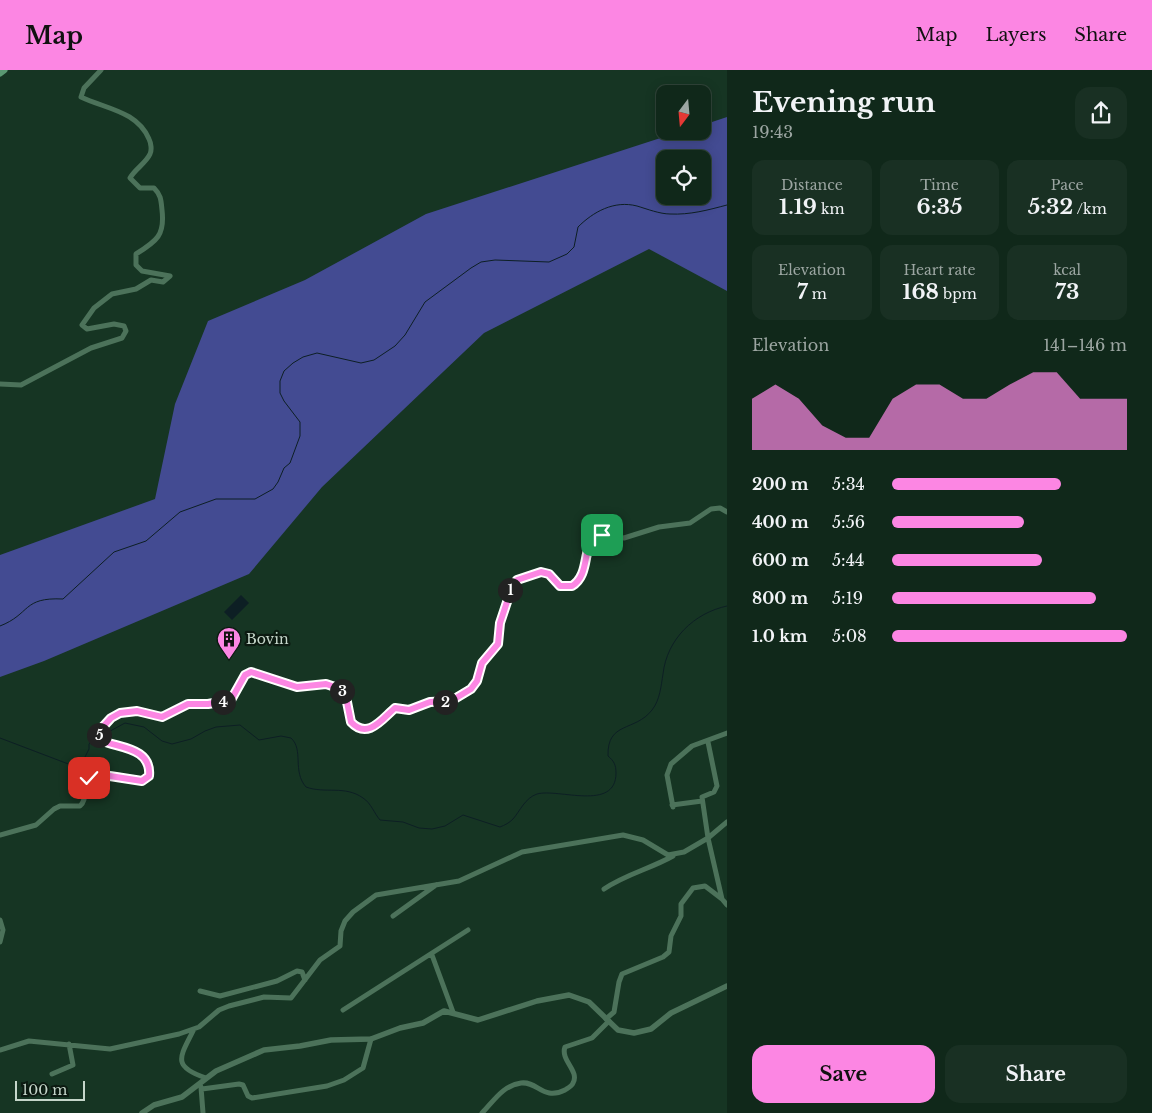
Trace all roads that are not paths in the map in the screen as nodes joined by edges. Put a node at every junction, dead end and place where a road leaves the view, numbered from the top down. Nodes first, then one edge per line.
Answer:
1 (4, 70) edge
2 (101, 70) edge
3 (0, 72) edge
4 (0, 384) edge
5 (727, 512) edge
6 (727, 733) edge
7 (708, 742) junction
8 (702, 801) junction
9 (727, 822) edge
10 (0, 834) edge
11 (708, 838) junction
12 (674, 855) junction
13 (436, 885) junction
14 (604, 888) dead end
15 (722, 899) junction
16 (727, 905) edge
17 (393, 916) dead end
18 (0, 920) edge
19 (468, 930) dead end
20 (0, 942) edge
21 (432, 954) junction
22 (305, 980) junction
23 (727, 986) edge
24 (200, 990) dead end
25 (343, 1010) dead end
26 (453, 1012) junction
27 (608, 1020) junction
28 (195, 1028) junction
29 (371, 1039) junction
30 (69, 1044) junction
31 (0, 1050) edge
32 (52, 1074) dead end
33 (206, 1078) junction
34 (201, 1087) junction
35 (142, 1113) edge
36 (203, 1113) edge
37 (482, 1113) edge

1 - 3 main road
2 - 4 street
5 - 10 street
6 - 7 street
7 - 8 street
7 - 8 street
8 - 11 street
9 - 11 street
11 - 12 street
11 - 15 street
12 - 13 street
12 - 14 street
13 - 17 street
13 - 22 street
15 - 16 street
15 - 27 street
18 - 20 street
19 - 21 street
21 - 25 street
21 - 26 street
22 - 24 street
22 - 28 street
23 - 27 street
26 - 27 street
26 - 29 street
27 - 37 street
28 - 30 street
28 - 33 street
29 - 33 street
29 - 34 street
30 - 31 street
30 - 32 street
33 - 34 street
34 - 35 street
34 - 36 street

